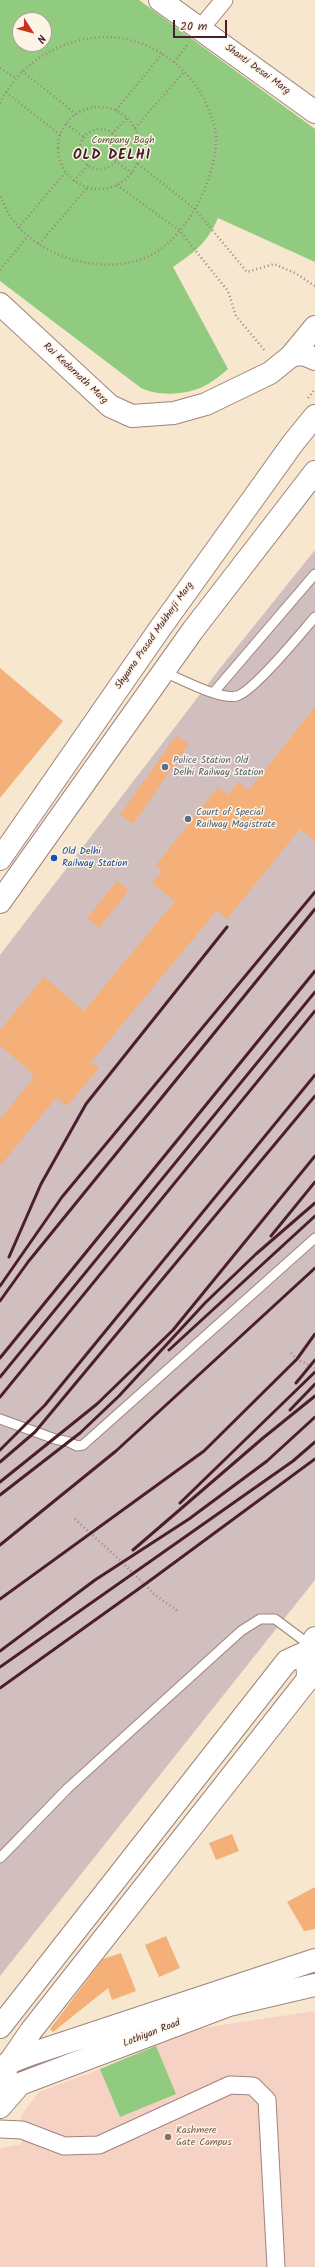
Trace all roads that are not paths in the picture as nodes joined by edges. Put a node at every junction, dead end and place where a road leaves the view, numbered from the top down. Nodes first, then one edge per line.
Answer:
1 (160, 0) edge
2 (224, 0) edge
3 (200, 29) junction
4 (315, 112) edge
5 (0, 304) edge
6 (315, 327) edge
7 (315, 359) edge
8 (286, 360) junction
9 (315, 416) edge
10 (315, 472) edge
11 (315, 574) edge
12 (315, 617) edge
13 (164, 672) junction
14 (214, 692) junction
15 (0, 859) edge
16 (0, 902) edge
17 (315, 1238) edge
18 (0, 1419) edge
19 (311, 1645) edge
20 (288, 1661) junction
21 (312, 1686) edge
22 (0, 1858) edge
23 (315, 1960) edge
24 (315, 1985) edge
25 (0, 2025) edge
26 (4, 2065) edge
27 (0, 2083) edge
28 (0, 2107) edge
29 (0, 2129) edge
30 (276, 2267) edge

1 - 3 main road, Shanti Desai Marg
2 - 3 street
3 - 4 main road, Shanti Desai Marg
5 - 8 main road, Rai Kedarnath Marg
6 - 8 main road
7 - 8 main road
9 - 15 main road, Shyama Prasad Mukherji Marg
10 - 13 main road
11 - 14 lane
12 - 14 lane
13 - 14 lane
13 - 16 main road
17 - 18 lane
19 - 20 main road
19 - 21 main road
19 - 22 lane
20 - 21 main road
20 - 25 main road
21 - 26 main road
23 - 26 main road, Lothiyan Road
24 - 28 main road, Lothiyan Road
26 - 27 main road
29 - 30 street

